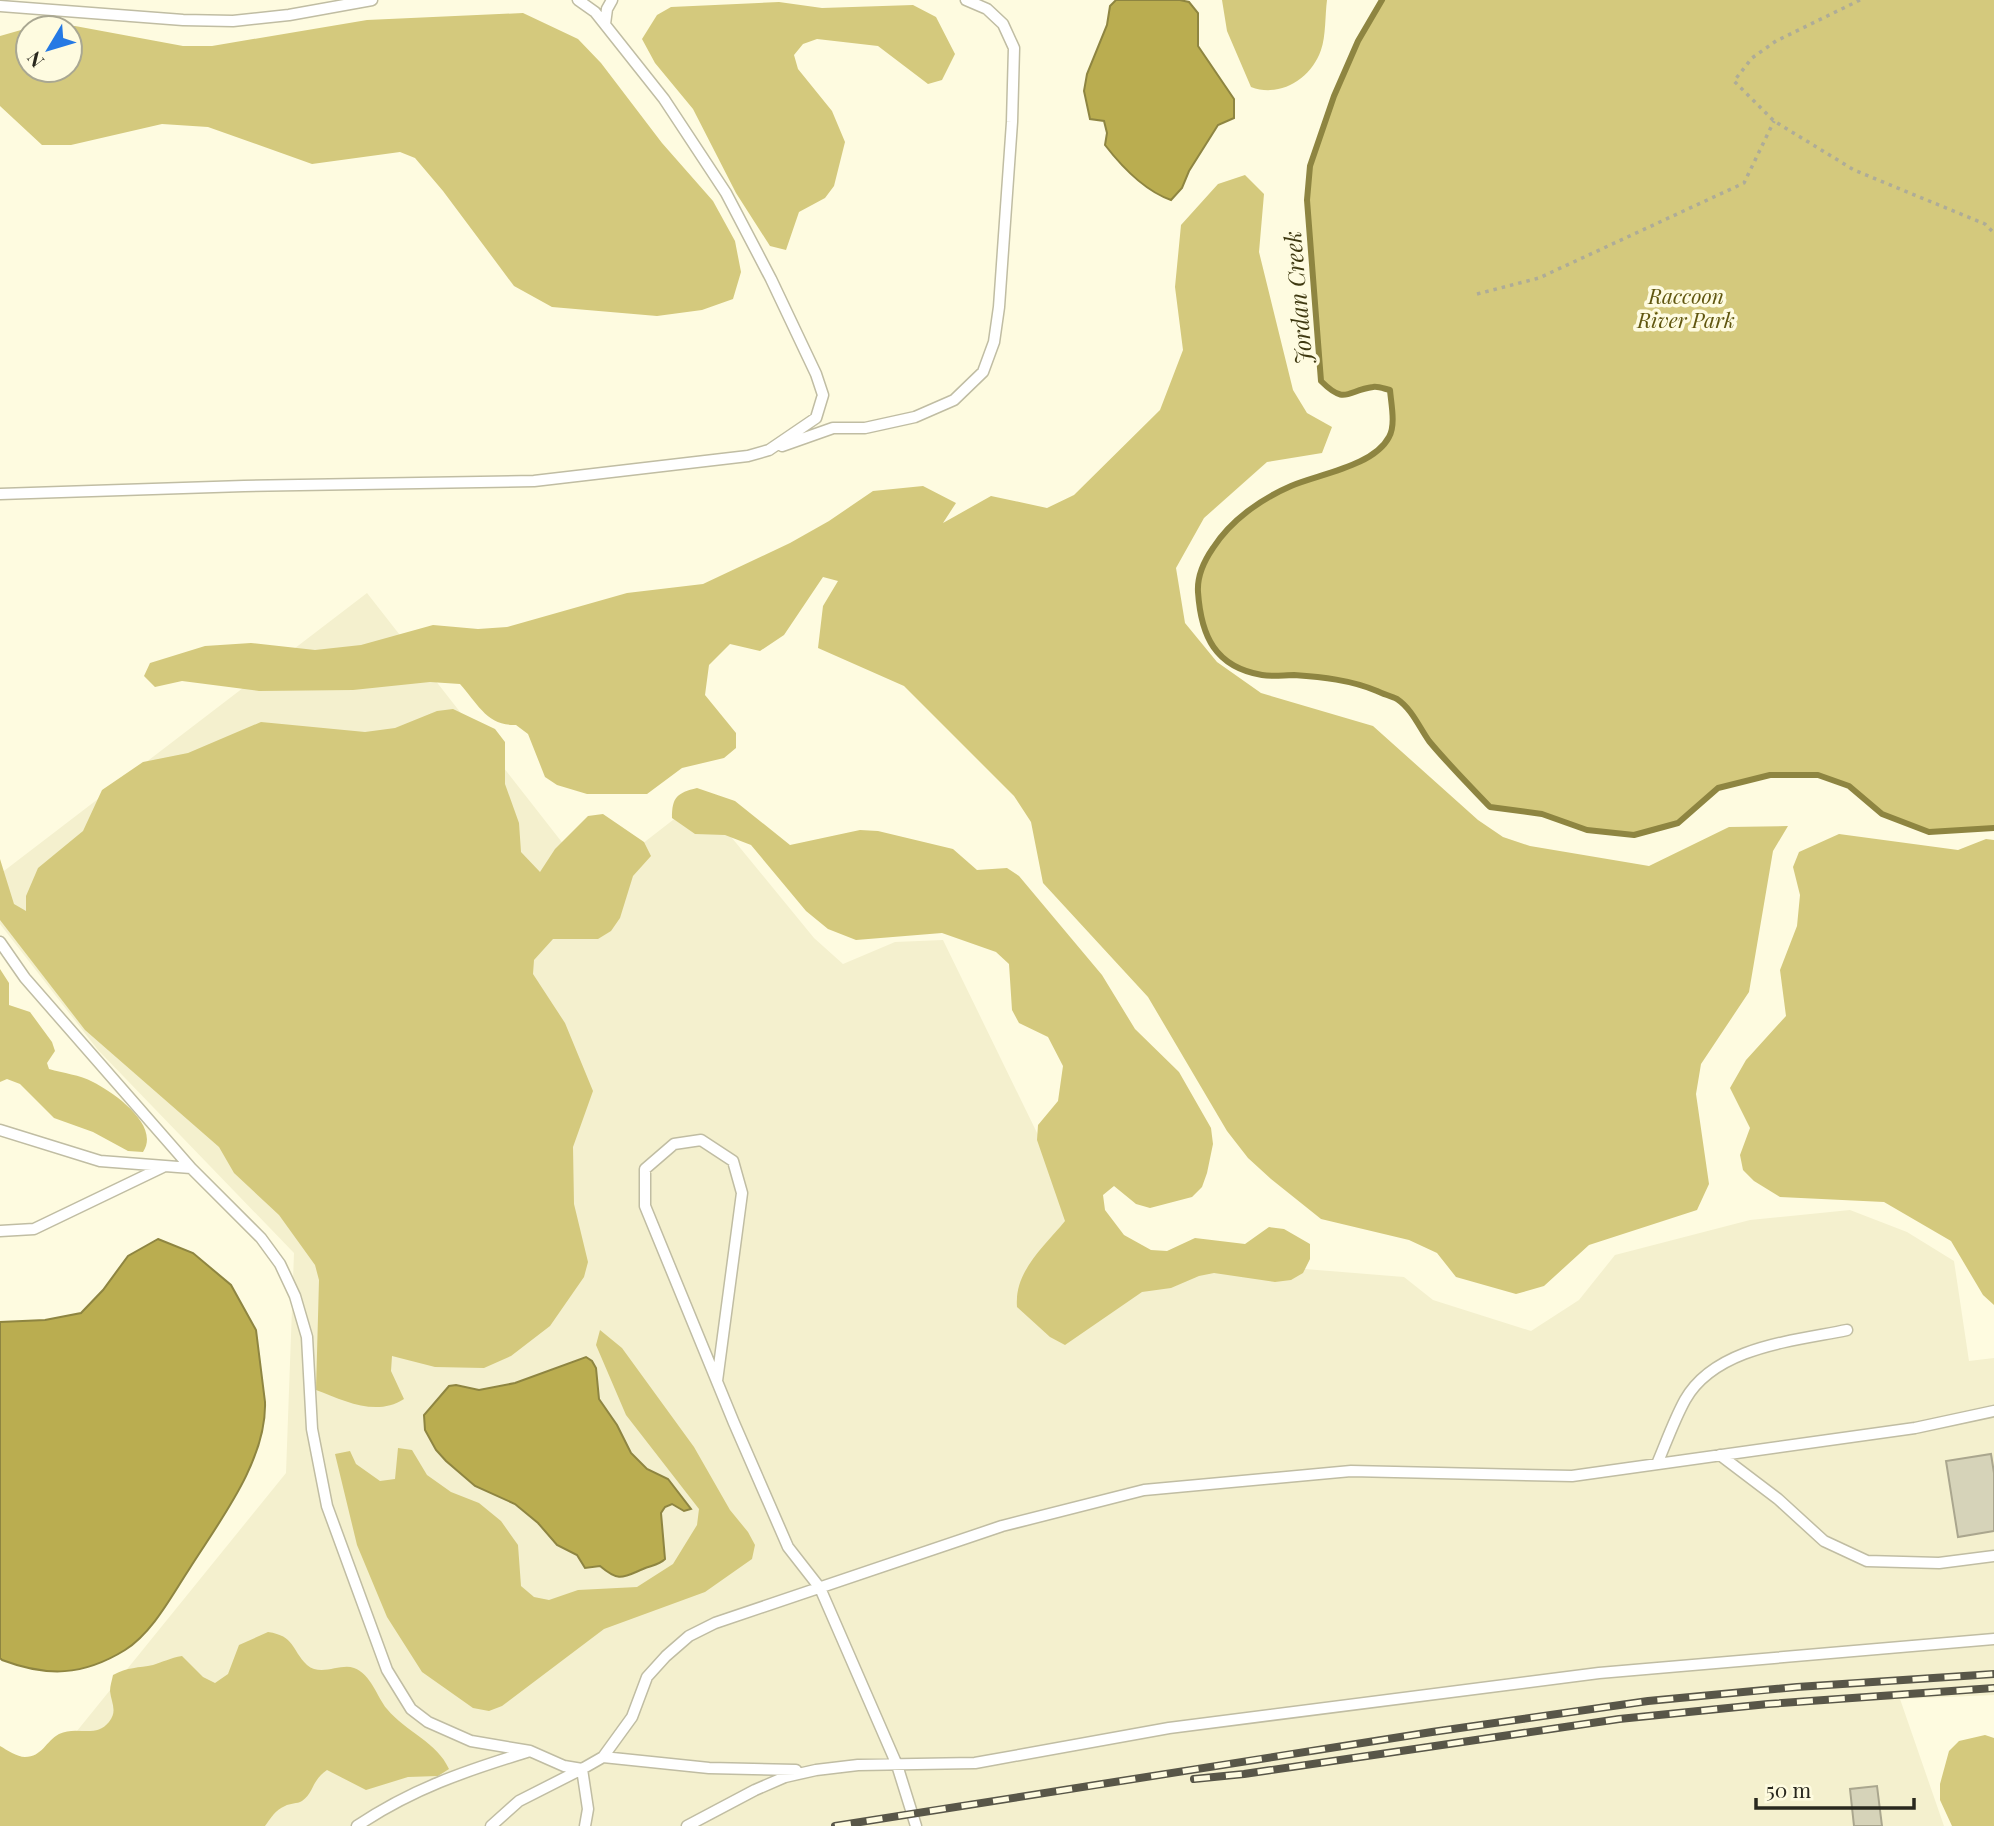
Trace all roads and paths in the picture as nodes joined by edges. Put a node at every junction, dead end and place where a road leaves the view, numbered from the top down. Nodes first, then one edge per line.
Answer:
1 (372, 0) edge
2 (578, 0) edge
3 (612, 0) edge
4 (966, 0) edge
5 (1860, 0) edge
6 (0, 6) edge
7 (605, 24) junction
8 (1774, 121) junction
9 (1994, 233) edge
10 (1477, 294) dead end
11 (769, 450) junction
12 (0, 494) edge
13 (0, 942) edge
14 (0, 1130) edge
15 (166, 1166) junction
16 (191, 1168) junction
17 (0, 1231) edge
18 (1847, 1330) dead end
19 (717, 1381) junction
20 (1994, 1411) edge
21 (1720, 1455) junction
22 (1657, 1464) junction
23 (1994, 1556) edge
24 (820, 1588) junction
25 (1994, 1639) edge
26 (530, 1751) junction
27 (603, 1757) junction
28 (897, 1765) junction
29 (582, 1769) junction
30 (816, 1770) junction
31 (357, 1826) edge
32 (491, 1826) edge
33 (585, 1826) edge
34 (687, 1826) edge
35 (916, 1826) edge

1 - 6 lane
2 - 7 lane
3 - 7 lane
4 - 11 lane
5 - 8 path
7 - 11 lane
8 - 9 path
8 - 10 path
11 - 12 lane
13 - 16 lane
14 - 15 lane
15 - 16 lane
15 - 17 lane
16 - 26 lane
18 - 22 lane
19 - 19 lane
19 - 24 lane
20 - 21 lane
21 - 22 lane
21 - 23 lane
22 - 24 lane
24 - 27 lane
24 - 28 lane
25 - 28 lane
26 - 29 lane
26 - 31 lane
27 - 29 lane
27 - 30 lane
28 - 30 lane
28 - 35 lane
29 - 32 lane
29 - 33 lane
30 - 34 lane

